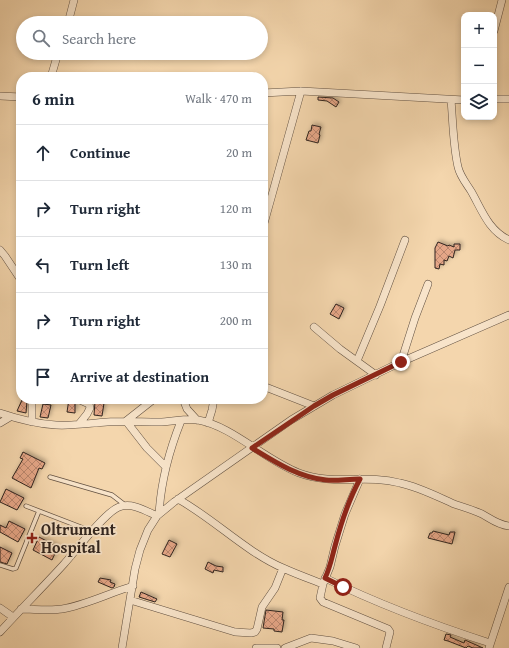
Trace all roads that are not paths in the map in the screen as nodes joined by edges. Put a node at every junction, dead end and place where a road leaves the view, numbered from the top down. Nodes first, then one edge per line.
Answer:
1 (74, 0) edge
2 (502, 0) edge
3 (70, 16) edge
4 (497, 19) edge
5 (56, 60) edge
6 (52, 72) edge
7 (301, 92) junction
8 (268, 93) edge
9 (0, 96) edge
10 (16, 97) edge
11 (509, 99) edge
12 (450, 100) junction
13 (461, 100) edge
14 (497, 100) edge
15 (268, 209) edge
16 (405, 240) dead end
17 (509, 240) edge
18 (0, 250) edge
19 (16, 272) edge
20 (428, 284) dead end
21 (509, 315) edge
22 (314, 326) dead end
23 (357, 361) junction
24 (401, 362) junction
25 (376, 375) junction
26 (268, 388) edge
27 (32, 404) edge
28 (88, 404) edge
29 (148, 404) edge
30 (185, 404) edge
31 (213, 404) edge
32 (314, 406) junction
33 (0, 414) edge
34 (10, 416) junction
35 (197, 420) junction
36 (126, 421) junction
37 (181, 421) junction
38 (32, 422) junction
39 (0, 423) edge
40 (208, 423) junction
41 (79, 424) junction
42 (252, 448) junction
43 (166, 467) junction
44 (50, 477) dead end
45 (360, 479) junction
46 (178, 499) junction
47 (26, 506) dead end
48 (126, 506) junction
49 (39, 511) junction
50 (158, 515) junction
51 (509, 526) edge
52 (92, 532) junction
53 (0, 565) edge
54 (283, 568) junction
55 (324, 581) junction
56 (133, 586) junction
57 (509, 587) edge
58 (130, 600) junction
59 (0, 608) edge
60 (21, 609) junction
61 (13, 617) junction
62 (0, 632) edge
63 (489, 646) edge
64 (122, 648) edge
65 (256, 648) edge
66 (277, 648) edge
67 (285, 648) edge
68 (356, 648) edge
69 (386, 648) edge

1 - 3 street
2 - 4 street
5 - 6 street
7 - 8 street
7 - 12 street
7 - 15 street
9 - 10 street
11 - 14 street
12 - 13 street
12 - 17 street
16 - 23 street
18 - 19 street
20 - 24 street
21 - 24 street
22 - 23 street
23 - 25 street
24 - 25 street
25 - 32 street
26 - 32 street
27 - 38 street
28 - 41 street
29 - 36 street
30 - 35 street
31 - 40 street
32 - 42 street
33 - 34 street
34 - 38 street
34 - 39 street
35 - 37 street
35 - 40 street
36 - 37 street
36 - 41 street
36 - 43 street
37 - 43 street
38 - 41 street
40 - 42 street
42 - 45 street
42 - 46 street
43 - 50 street
44 - 48 lane
45 - 51 street
45 - 55 street
46 - 50 street
46 - 54 street
47 - 49 lane
48 - 50 street
48 - 52 street
49 - 52 lane
49 - 53 lane
50 - 56 street
52 - 60 street
54 - 55 street
54 - 58 street
55 - 63 street
55 - 69 street
56 - 58 street
56 - 60 street
57 - 63 street
58 - 64 street
59 - 61 street
60 - 61 street
61 - 62 street
65 - 66 street
67 - 68 street

